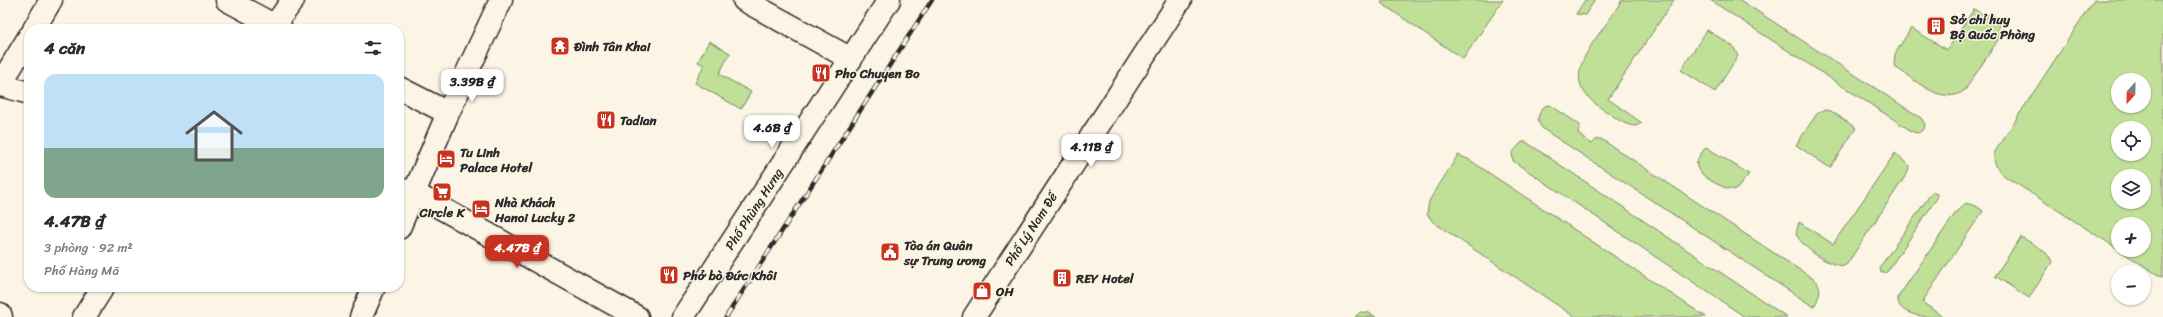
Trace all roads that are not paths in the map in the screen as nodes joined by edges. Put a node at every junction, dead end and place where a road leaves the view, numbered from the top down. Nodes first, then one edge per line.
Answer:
1 (52, 0) edge
2 (228, 0) edge
3 (293, 0) edge
4 (501, 0) edge
5 (744, 0) edge
6 (889, 0) edge
7 (1180, 0) edge
8 (37, 24) edge
9 (269, 24) edge
10 (278, 24) edge
11 (24, 45) edge
12 (851, 59) junction
13 (0, 85) edge
14 (404, 91) edge
15 (24, 92) edge
16 (448, 113) junction
17 (407, 190) edge
18 (404, 204) edge
19 (100, 292) edge
20 (372, 292) edge
21 (0, 314) edge
22 (1, 317) edge
23 (84, 317) edge
24 (361, 317) edge
25 (637, 317) edge
26 (684, 317) edge
27 (974, 317) edge

1 - 8 street
2 - 9 street
3 - 10 street
4 - 16 street
5 - 12 street
6 - 12 street, Phố Phùng Hưng
7 - 27 street, Phố Lý Nam Đế
11 - 13 street
12 - 26 street, Phố Phùng Hưng
13 - 15 street
14 - 16 street
16 - 17 street
17 - 18 street
17 - 25 street
19 - 23 street
20 - 24 street
21 - 22 street

